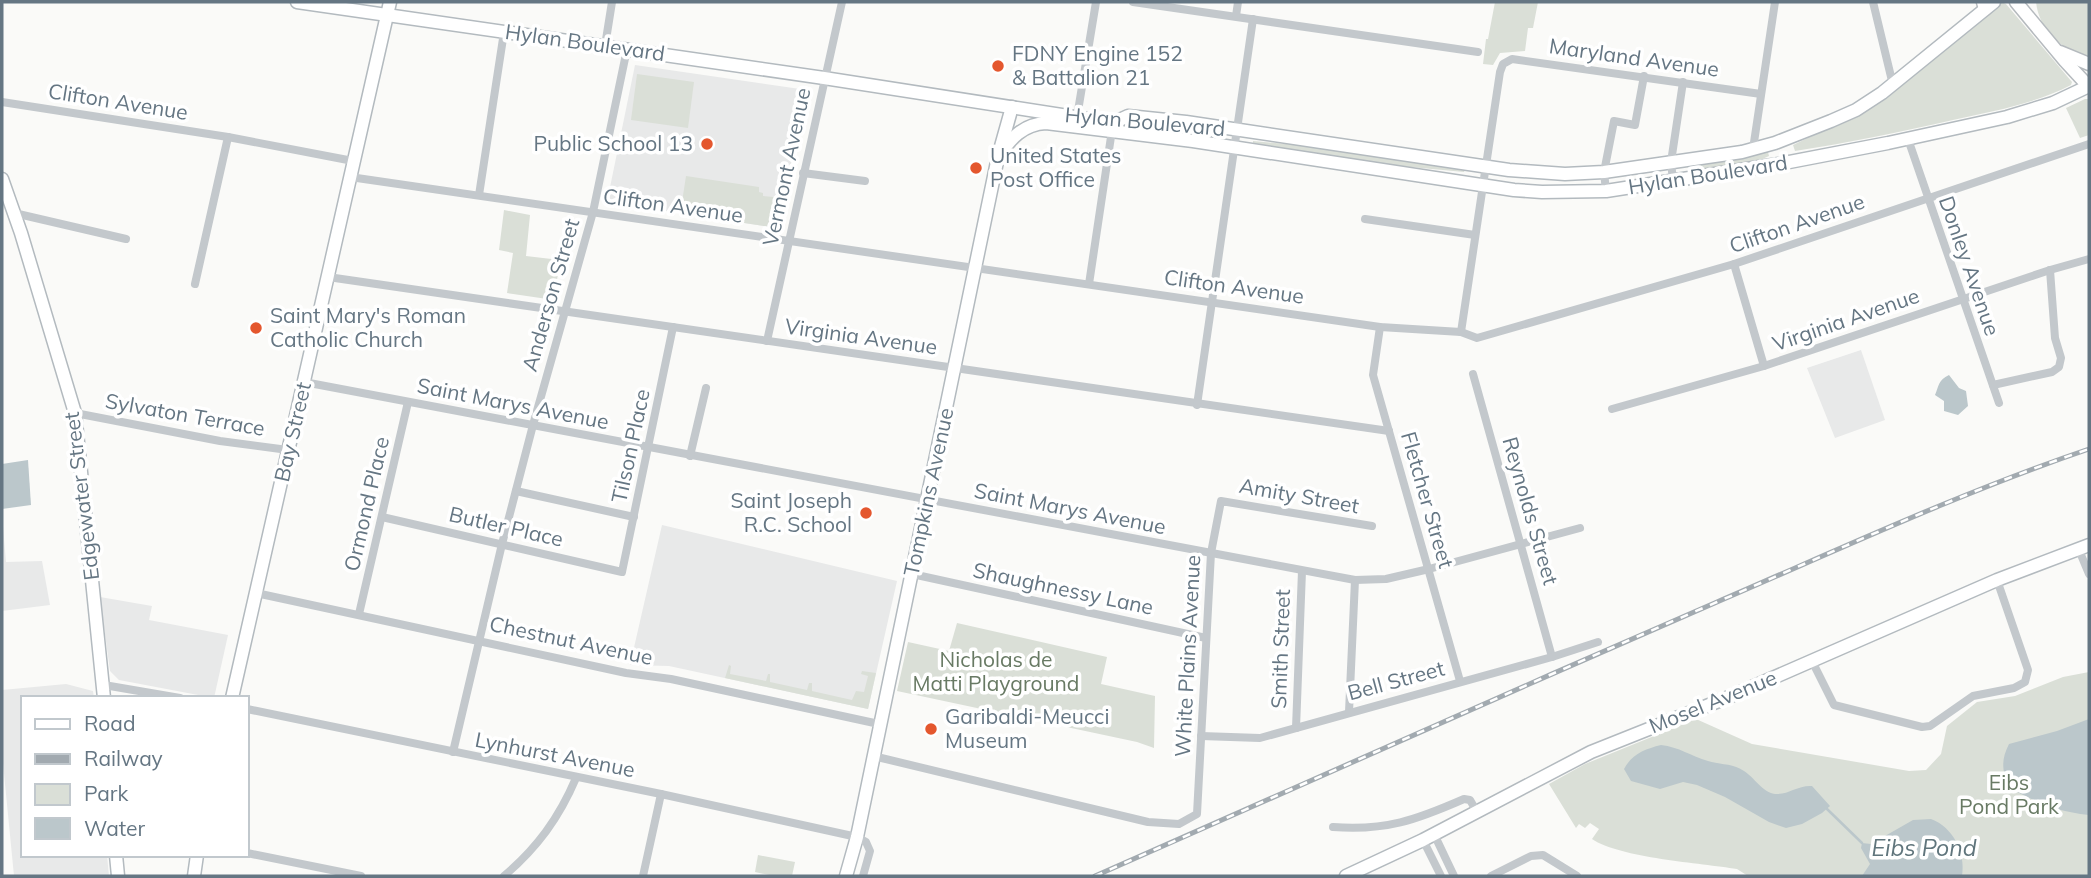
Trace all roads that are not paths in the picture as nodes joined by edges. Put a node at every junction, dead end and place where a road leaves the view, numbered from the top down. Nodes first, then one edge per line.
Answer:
1 (298, 2) edge
2 (612, 2) edge
3 (842, 2) edge
4 (1096, 2) edge
5 (1133, 2) edge
6 (1238, 2) edge
7 (1775, 2) edge
8 (1873, 2) edge
9 (2016, 2) edge
10 (2031, 2) edge
11 (1987, 4) edge
12 (388, 8) edge
13 (1236, 16) junction
14 (1253, 19) junction
15 (2033, 23) junction
16 (504, 32) junction
17 (605, 46) junction
18 (627, 49) junction
19 (2054, 49) junction
20 (1478, 52) dead end
21 (2089, 64) edge
22 (1644, 76) junction
23 (824, 78) junction
24 (1683, 82) junction
25 (1893, 85) junction
26 (2089, 86) edge
27 (1761, 93) junction
28 (2, 102) edge
29 (1012, 107) junction
30 (1077, 117) junction
31 (1112, 126) junction
32 (1237, 130) junction
33 (228, 137) junction
34 (1908, 139) junction
35 (2089, 144) edge
36 (1235, 147) junction
37 (1753, 149) junction
38 (998, 157) junction
39 (354, 161) junction
40 (1671, 162) junction
41 (1485, 165) junction
42 (1604, 172) junction
43 (803, 173) junction
44 (350, 177) junction
45 (2, 179) edge
46 (865, 181) dead end
47 (1673, 181) junction
48 (1482, 184) junction
49 (1606, 191) junction
50 (479, 195) junction
51 (1927, 198) junction
52 (593, 212) junction
53 (14, 213) junction
54 (1365, 219) dead end
55 (1475, 235) junction
56 (126, 239) dead end
57 (789, 240) junction
58 (2089, 259) edge
59 (1734, 264) junction
60 (976, 268) junction
61 (2050, 270) junction
62 (328, 277) junction
63 (195, 284) dead end
64 (1089, 284) junction
65 (1963, 299) junction
66 (1212, 302) junction
67 (565, 312) junction
68 (673, 327) junction
69 (1380, 327) junction
70 (1461, 332) junction
71 (767, 341) junction
72 (1764, 366) junction
73 (955, 369) junction
74 (1473, 374) dead end
75 (304, 382) junction
76 (1993, 385) junction
77 (706, 388) dead end
78 (408, 402) junction
79 (1999, 403) dead end
80 (1197, 404) junction
81 (1612, 409) dead end
82 (75, 413) junction
83 (533, 425) junction
84 (1390, 431) junction
85 (649, 448) junction
86 (288, 450) junction
87 (690, 456) junction
88 (516, 491) junction
89 (928, 500) junction
90 (1221, 501) joint
91 (382, 517) junction
92 (634, 517) junction
93 (1372, 526) dead end
94 (1580, 528) dead end
95 (502, 544) junction
96 (1521, 544) junction
97 (2084, 547) edge
98 (1211, 553) junction
99 (1429, 569) junction
100 (1302, 571) junction
101 (622, 572) joint
102 (2089, 574) edge
103 (912, 575) junction
104 (1354, 580) junction
105 (1997, 580) junction
106 (256, 593) junction
107 (359, 614) junction
108 (1206, 638) junction
109 (479, 640) junction
110 (1598, 642) dead end
111 (1552, 657) junction
112 (1812, 661) junction
113 (1460, 681) junction
114 (104, 691) edge
115 (158, 696) edge
116 (232, 696) edge
117 (248, 709) edge
118 (1349, 712) junction
119 (879, 724) junction
120 (1296, 728) junction
121 (1201, 736) junction
122 (453, 752) junction
123 (873, 755) junction
124 (576, 778) junction
125 (661, 794) junction
126 (1477, 812) junction
127 (1333, 827) dead end
128 (857, 837) junction
129 (1429, 837) junction
130 (248, 853) edge
131 (116, 857) edge
132 (197, 857) edge
133 (118, 876) edge
134 (194, 876) edge
135 (361, 876) edge
136 (504, 876) edge
137 (643, 876) edge
138 (846, 876) edge
139 (863, 876) edge
140 (1346, 876) edge
141 (1441, 876) edge
142 (1454, 876) edge
143 (1491, 876) edge
144 (1577, 876) edge

1 - 12 main road, Hylan Boulevard
2 - 17 street
3 - 23 street, Vermont Avenue
4 - 30 street
5 - 13 street
6 - 13 street
7 - 27 street
8 - 25 street
9 - 15 main road
10 - 15 main road
11 - 25 main road, Hylan Boulevard
12 - 16 main road, Hylan Boulevard
12 - 39 main road, Bay Street
13 - 14 street
14 - 20 street
14 - 32 street
15 - 19 main road
16 - 17 main road, Hylan Boulevard
16 - 50 street
17 - 18 main road, Hylan Boulevard
18 - 23 main road, Hylan Boulevard
18 - 52 street, Anderson Street
19 - 21 main road
19 - 26 main road
22 - 24 street, Maryland Avenue
22 - 41 street, Maryland Avenue
22 - 42 street
23 - 29 main road, Hylan Boulevard
23 - 43 street, Vermont Avenue
24 - 27 street, Maryland Avenue
24 - 40 street
25 - 37 main road, Hylan Boulevard
26 - 34 main road, Hylan Boulevard
27 - 37 street
28 - 33 street, Clifton Avenue
29 - 30 main road, Hylan Boulevard
29 - 38 main road, Tompkins Avenue
30 - 31 main road, Hylan Boulevard
31 - 32 main road, Hylan Boulevard
31 - 36 main road, Hylan Boulevard
31 - 38 main road
31 - 64 street
32 - 36 street
32 - 41 main road, Hylan Boulevard
33 - 39 street, Clifton Avenue
33 - 63 street
34 - 47 main road, Hylan Boulevard
34 - 51 street, Donley Avenue
35 - 51 street, Clifton Avenue
36 - 48 main road, Hylan Boulevard
36 - 66 street
37 - 40 main road, Hylan Boulevard
38 - 60 main road, Tompkins Avenue
39 - 44 main road, Bay Street
40 - 42 main road, Hylan Boulevard
40 - 47 street
41 - 42 main road, Hylan Boulevard
41 - 48 street
42 - 49 street
43 - 46 street
43 - 57 street, Vermont Avenue
44 - 50 street, Clifton Avenue
44 - 62 main road, Bay Street
45 - 53 main road, Edgewater Street
47 - 49 main road, Hylan Boulevard
48 - 49 main road, Hylan Boulevard
48 - 55 street
50 - 52 street, Clifton Avenue
51 - 59 street, Clifton Avenue
51 - 65 street, Donley Avenue
52 - 57 street, Clifton Avenue
52 - 67 street, Anderson Street
53 - 56 street
53 - 82 main road, Edgewater Street
54 - 55 street
55 - 70 street
57 - 60 street, Clifton Avenue
57 - 71 street, Vermont Avenue
58 - 61 street, Virginia Avenue
59 - 70 street, Clifton Avenue
59 - 72 street
60 - 64 street, Clifton Avenue
60 - 73 main road, Tompkins Avenue
61 - 65 street, Virginia Avenue
61 - 76 street
62 - 67 street, Virginia Avenue
62 - 75 main road, Bay Street
64 - 66 street, Clifton Avenue
65 - 72 street, Virginia Avenue
65 - 76 street, Donley Avenue
66 - 69 street, Clifton Avenue
66 - 80 street
67 - 68 street, Virginia Avenue
67 - 83 street, Anderson Street
68 - 71 street, Virginia Avenue
68 - 85 street, Tilson Place
69 - 70 street, Clifton Avenue
69 - 84 street, Fletcher Street
71 - 73 street, Virginia Avenue
72 - 81 street, Virginia Avenue
73 - 80 street, Virginia Avenue
73 - 89 main road, Tompkins Avenue
74 - 96 street, Reynolds Street
75 - 78 street, Saint Marys Avenue
75 - 86 main road, Bay Street
76 - 79 street, Donley Avenue
77 - 87 street
78 - 83 street, Saint Marys Avenue
78 - 91 street, Ormond Place
80 - 84 street, Virginia Avenue
82 - 86 street, Sylvaton Terrace
82 - 114 main road, Edgewater Street
83 - 85 street, Saint Marys Avenue
83 - 88 street, Anderson Street
84 - 99 street, Fletcher Street
85 - 87 street, Saint Marys Avenue
85 - 92 street, Tilson Place
86 - 106 main road, Bay Street
87 - 89 street, Saint Marys Avenue
88 - 92 street
88 - 95 street, Anderson Street
89 - 98 street, Saint Marys Avenue
89 - 103 main road, Tompkins Avenue
90 - 93 street, Amity Street
90 - 98 street, White Plains Avenue
91 - 95 street, Butler Place
91 - 107 street, Ormond Place
92 - 101 street, Tilson Place
94 - 96 street, Saint Marys Avenue
95 - 101 street, Butler Place
95 - 109 street, Anderson Street
96 - 99 street, Saint Marys Avenue
96 - 111 street, Reynolds Street
97 - 102 street
97 - 105 main road, Mosel Avenue
98 - 100 street, Saint Marys Avenue
98 - 108 street, White Plains Avenue
99 - 104 street, Saint Marys Avenue
99 - 113 street, Fletcher Street
100 - 104 street, Saint Marys Avenue
100 - 120 street, Smith Street
103 - 108 street, Shaughnessy Lane
103 - 119 main road, Tompkins Avenue
104 - 118 street
105 - 112 main road, Mosel Avenue
105 - 112 street
106 - 107 street, Chestnut Avenue
106 - 116 main road, Bay Street
107 - 109 street, Chestnut Avenue
108 - 121 street, White Plains Avenue
109 - 119 street, Chestnut Avenue
109 - 122 street, Anderson Street
110 - 111 street, Bell Street
111 - 113 street, Bell Street
112 - 126 main road, Mosel Avenue
113 - 118 street, Bell Street
114 - 115 street
117 - 122 street, Lynhurst Avenue
118 - 120 street, Bell Street
119 - 123 main road, Tompkins Avenue
120 - 121 street, Bell Street
121 - 123 street, White Plains Avenue
122 - 124 street, Lynhurst Avenue
123 - 128 main road, Tompkins Avenue
124 - 125 street, Lynhurst Avenue
124 - 136 street
125 - 128 street, Lynhurst Avenue
125 - 137 street
126 - 127 street
126 - 129 main road, Mosel Avenue
128 - 138 main road, Tompkins Avenue
128 - 139 street
129 - 140 main road, Mosel Avenue
129 - 141 street
129 - 142 street
130 - 135 street
131 - 133 main road
132 - 134 main road
143 - 144 street

